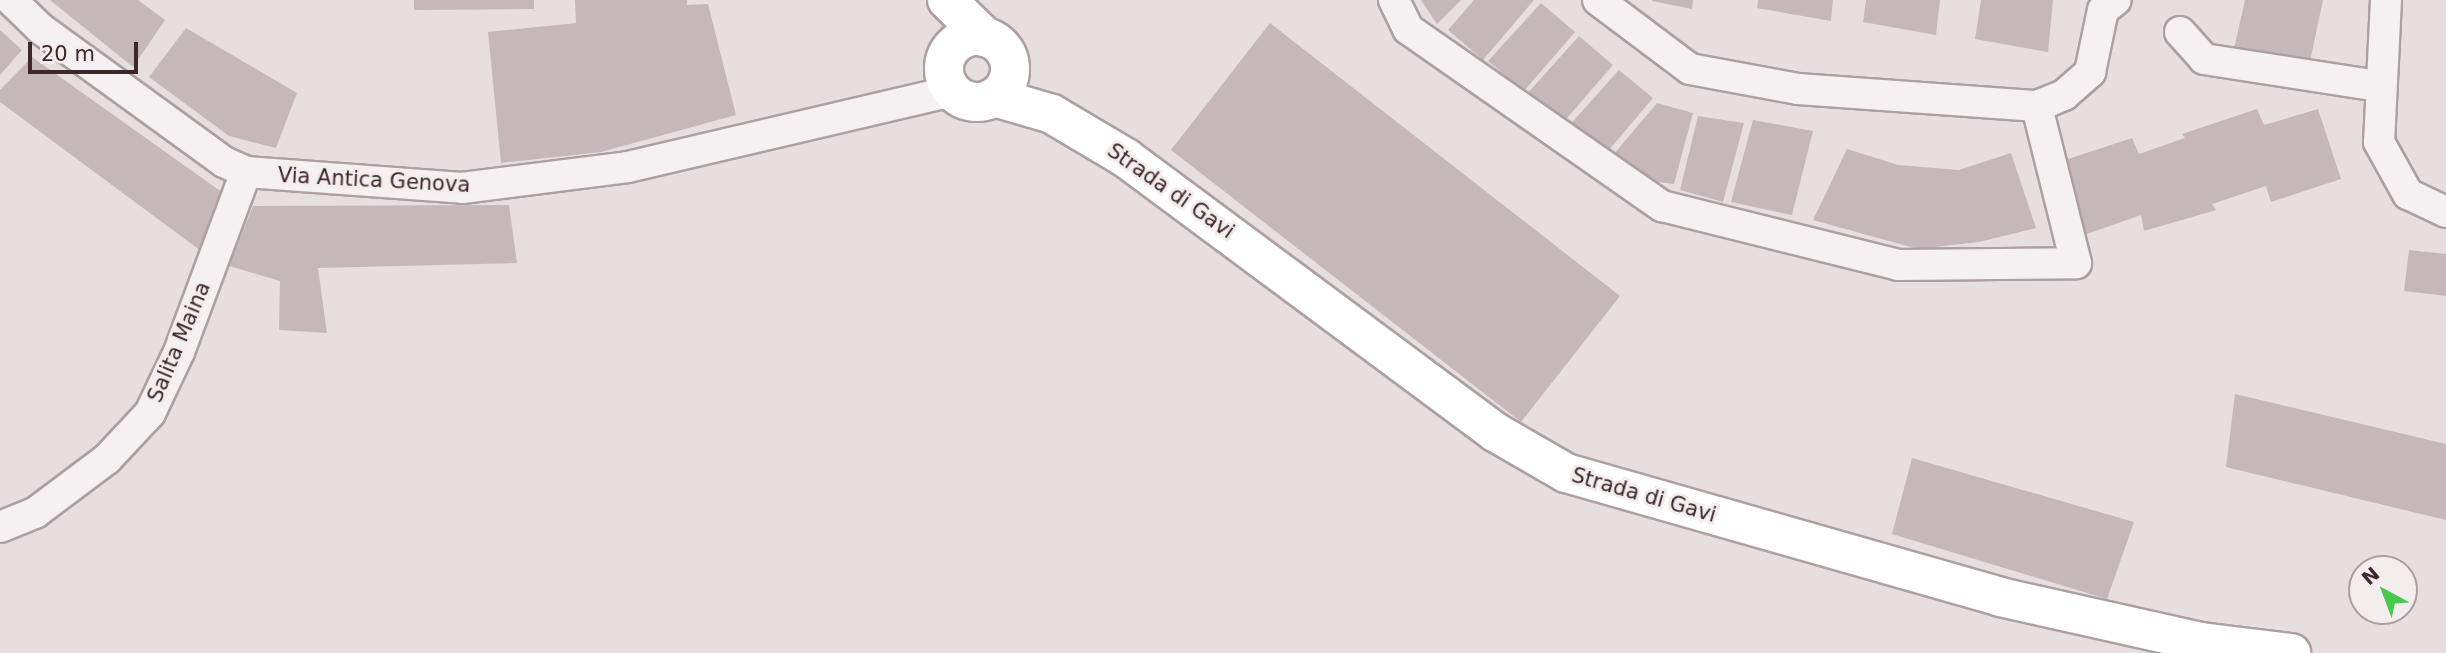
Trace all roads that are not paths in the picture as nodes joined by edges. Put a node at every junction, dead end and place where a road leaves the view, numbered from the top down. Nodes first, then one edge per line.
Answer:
1 (11, 0) edge
2 (1394, 0) edge
3 (1598, 0) edge
4 (2116, 0) edge
5 (2386, 0) edge
6 (948, 1) edge
7 (2180, 32) dead end
8 (971, 41) junction
9 (1002, 82) junction
10 (2378, 86) junction
11 (952, 91) junction
12 (2037, 106) junction
13 (246, 172) junction
14 (2446, 212) edge
15 (0, 527) edge
16 (2291, 653) edge

1 - 13 street, Via Antica Genova
2 - 12 street
3 - 12 street
4 - 12 street
5 - 10 street
6 - 8 main road
7 - 10 street
8 - 9 main road
8 - 11 main road
9 - 11 main road
9 - 16 main road, Strada di Gavi
10 - 14 street
11 - 13 street, Via Antica Genova
13 - 15 street, Salita Maina

